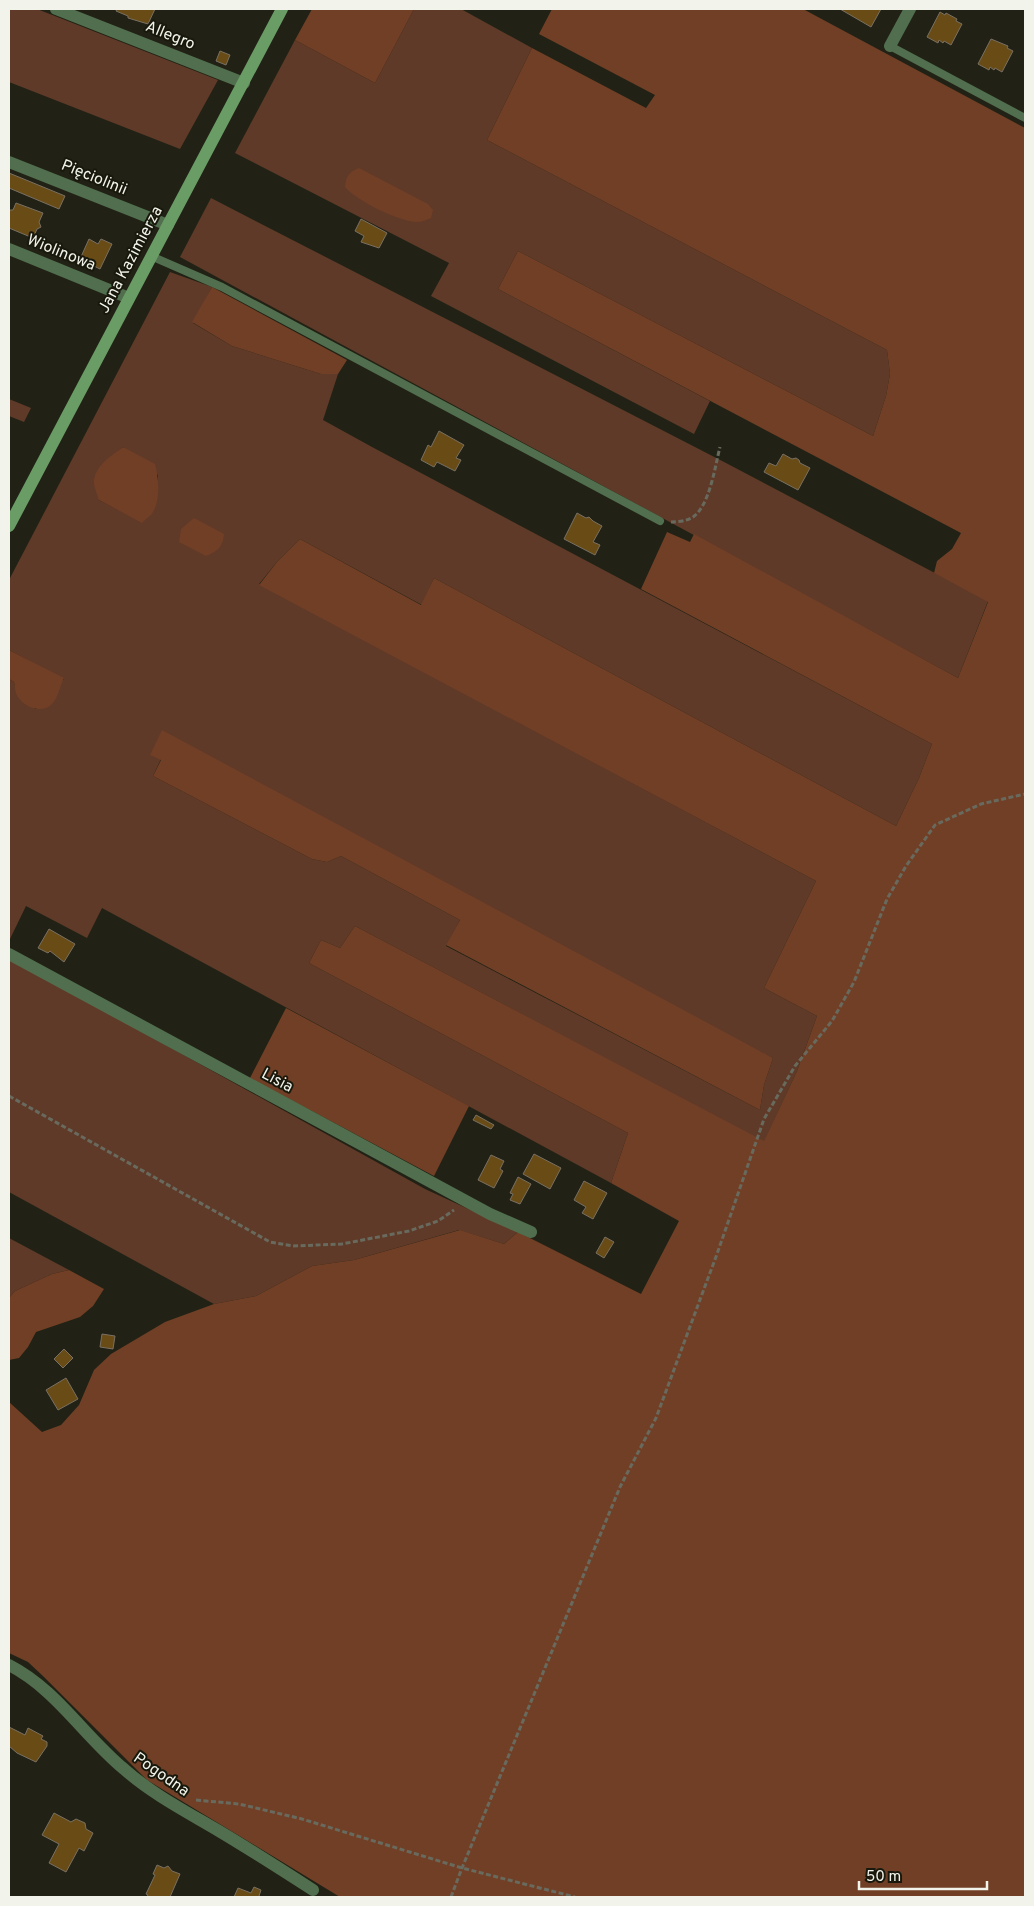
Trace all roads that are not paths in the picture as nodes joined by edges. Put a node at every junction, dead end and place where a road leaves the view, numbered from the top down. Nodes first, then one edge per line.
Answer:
1 (56, 9) edge
2 (282, 9) edge
3 (910, 9) edge
4 (890, 46) joint
5 (244, 83) junction
6 (1025, 118) edge
7 (9, 162) edge
8 (168, 225) junction
9 (9, 250) edge
10 (151, 256) junction
11 (129, 298) junction
12 (660, 521) road end
13 (9, 526) edge
14 (9, 954) edge
15 (531, 1232) dead end
16 (9, 1665) edge
17 (313, 1890) dead end

1 - 5 street, Allegro
2 - 5 main road, Jana Kazimierza
3 - 4 street
4 - 6 lane
5 - 8 main road, Jana Kazimierza
7 - 8 street, Pięciolinii
8 - 10 main road, Jana Kazimierza
9 - 11 street, Wiolinowa
10 - 11 main road, Jana Kazimierza
10 - 12 lane
11 - 13 main road, Jana Kazimierza
14 - 15 street, Lisia
16 - 17 street, Pogodna

